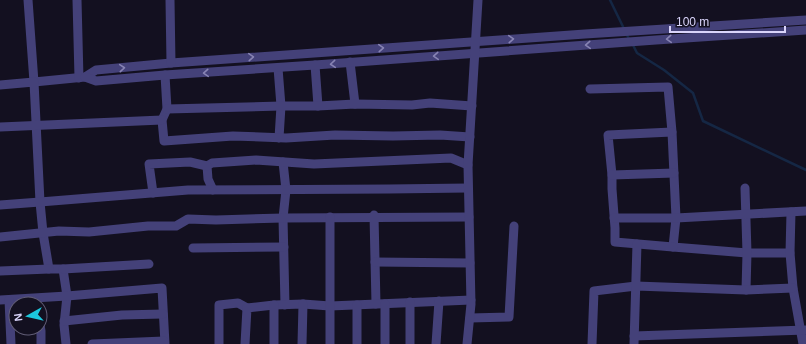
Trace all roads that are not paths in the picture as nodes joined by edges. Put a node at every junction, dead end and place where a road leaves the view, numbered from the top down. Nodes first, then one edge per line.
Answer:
1 (28, 0) edge
2 (77, 0) edge
3 (170, 0) edge
4 (478, 0) edge
5 (806, 20) edge
6 (806, 30) edge
7 (476, 41) junction
8 (475, 54) junction
9 (350, 62) junction
10 (171, 63) junction
11 (315, 65) junction
12 (278, 68) junction
13 (165, 75) junction
14 (82, 77) junction
15 (34, 82) junction
16 (0, 85) edge
17 (590, 89) dead end
18 (355, 104) junction
19 (281, 106) junction
20 (318, 106) junction
21 (472, 106) junction
22 (167, 109) junction
23 (162, 120) junction
24 (36, 126) junction
25 (0, 127) edge
26 (672, 132) junction
27 (470, 137) junction
28 (279, 138) junction
29 (283, 162) junction
30 (468, 164) junction
31 (207, 166) junction
32 (674, 174) junction
33 (612, 175) junction
34 (468, 188) junction
35 (745, 188) dead end
36 (213, 190) junction
37 (286, 190) junction
38 (153, 193) junction
39 (40, 202) junction
40 (0, 205) edge
41 (806, 211) edge
42 (791, 212) junction
43 (745, 215) junction
44 (374, 216) junction
45 (469, 216) junction
46 (330, 217) junction
47 (283, 218) junction
48 (614, 218) junction
49 (676, 218) junction
50 (514, 226) dead end
51 (43, 233) junction
52 (0, 237) edge
53 (637, 244) junction
54 (284, 247) junction
55 (673, 247) junction
56 (193, 248) dead end
57 (747, 253) junction
58 (790, 253) junction
59 (375, 262) junction
60 (149, 264) dead end
61 (470, 264) junction
62 (48, 269) junction
63 (63, 269) junction
64 (0, 271) edge
65 (636, 286) junction
66 (793, 288) junction
67 (746, 290) junction
68 (67, 296) junction
69 (48, 299) edge
70 (4, 300) edge
71 (471, 300) junction
72 (439, 301) junction
73 (410, 302) junction
74 (303, 304) junction
75 (381, 304) junction
76 (274, 305) junction
77 (285, 305) junction
78 (357, 305) junction
79 (330, 306) junction
80 (247, 308) junction
81 (163, 314) junction
82 (470, 318) junction
83 (64, 321) junction
84 (803, 330) edge
85 (634, 340) edge
86 (164, 342) edge
87 (11, 344) edge
88 (66, 344) edge
89 (92, 344) edge
90 (219, 344) edge
91 (245, 344) edge
92 (274, 344) edge
93 (302, 344) edge
94 (330, 344) edge
95 (357, 344) edge
96 (385, 344) edge
97 (410, 344) edge
98 (436, 344) edge
99 (467, 344) edge
100 (592, 344) edge
101 (803, 344) edge

1 - 15 street
2 - 14 street
3 - 10 street
4 - 7 street
7 -> 5 street
6 -> 8 street
7 - 8 street
10 -> 7 street
8 -> 9 street
8 - 21 street
9 -> 11 street
9 - 18 street
14 -> 10 street
11 - 12 street
11 - 20 street
12 -> 13 street
12 - 19 street
13 - 14 street
13 - 22 street
14 - 15 street
15 - 16 street
15 - 24 street
17 - 26 street
18 - 20 street
18 - 21 street
19 - 20 street
19 - 22 street
19 - 28 street
21 - 27 street
22 - 23 street
23 - 24 street
23 - 28 street
24 - 25 street
24 - 39 street
26 - 32 street
26 - 33 street
27 - 28 street
27 - 30 street
29 - 30 street
29 - 31 street
29 - 37 street
30 - 34 street
31 - 36 street
31 - 38 street
32 - 33 street
32 - 49 street
33 - 48 street
34 - 37 street
34 - 45 street
35 - 43 street
36 - 37 street
36 - 38 street
37 - 47 street
38 - 39 street
39 - 40 street
39 - 51 street
41 - 42 street
42 - 43 street
42 - 58 street
43 - 49 street
43 - 57 street
44 - 45 street
44 - 46 street
44 - 59 street
45 - 61 street
46 - 47 street
46 - 79 street
47 - 51 street
47 - 54 street
48 - 49 street
48 - 53 street
49 - 55 street
50 - 82 street
51 - 52 street
51 - 62 street
53 - 55 street
53 - 65 street
54 - 56 street
54 - 77 street
55 - 57 street
57 - 58 street
57 - 67 street
58 - 66 street
59 - 61 street
59 - 75 street
60 - 63 street
61 - 71 street
62 - 63 street
62 - 64 street
63 - 68 street
65 - 67 street
65 - 85 street
65 - 100 street
66 - 67 street
66 - 84 street
68 - 69 street
68 - 81 street
68 - 83 street
70 - 87 street
71 - 72 street
71 - 82 street
72 - 73 street
72 - 98 street
73 - 75 street
73 - 97 street
74 - 77 street
74 - 79 street
74 - 93 street
75 - 78 street
75 - 96 street
76 - 77 street
76 - 80 street
76 - 92 street
78 - 79 street
78 - 95 street
79 - 94 street
80 - 90 street
80 - 91 street
81 - 83 street
81 - 86 street
82 - 99 street
83 - 88 street
84 - 85 street
84 - 101 street
86 - 89 street

